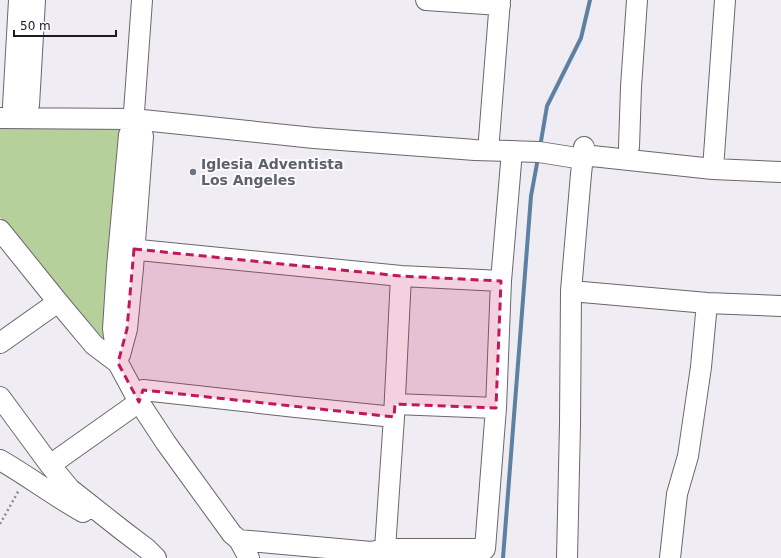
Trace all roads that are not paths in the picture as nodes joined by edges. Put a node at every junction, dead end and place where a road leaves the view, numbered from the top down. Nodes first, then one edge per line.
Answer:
1 (19, 0) edge
2 (35, 0) edge
3 (142, 0) edge
4 (426, 0) edge
5 (638, 0) edge
6 (725, 0) edge
7 (500, 2) edge
8 (10, 108) edge
9 (134, 113) junction
10 (490, 139) junction
11 (629, 147) junction
12 (512, 151) junction
13 (584, 152) junction
14 (781, 161) edge
15 (713, 163) junction
16 (781, 172) edge
17 (0, 230) edge
18 (127, 248) junction
19 (401, 276) junction
20 (501, 281) junction
21 (571, 291) junction
22 (58, 302) junction
23 (707, 303) junction
24 (781, 306) edge
25 (0, 343) edge
26 (118, 363) junction
27 (0, 398) edge
28 (138, 402) junction
29 (496, 408) junction
30 (395, 411) junction
31 (0, 460) edge
32 (50, 465) junction
33 (107, 518) junction
34 (239, 540) junction
35 (314, 552) edge
36 (386, 554) edge
37 (156, 558) edge
38 (249, 558) edge
39 (567, 558) edge
40 (670, 558) edge

1 - 8 street
2 - 8 street
3 - 9 street
4 - 7 street
5 - 11 street
6 - 15 street
7 - 10 street
8 - 9 street
8 - 9 street
9 - 10 street
9 - 12 street
9 - 18 street
10 - 13 street
11 - 13 street
11 - 15 street
12 - 13 street
12 - 20 street
13 - 15 street
13 - 21 street
14 - 15 street
15 - 16 street
17 - 22 street
18 - 19 street
18 - 26 street
19 - 20 street
19 - 30 street
20 - 29 street
21 - 23 street
21 - 39 street
22 - 25 street
22 - 26 street
23 - 24 street
23 - 40 street
26 - 28 street
27 - 32 street
28 - 30 street
28 - 32 street
28 - 34 street
29 - 30 street
29 - 36 street
30 - 36 street
31 - 33 street
32 - 33 street
33 - 37 street
34 - 35 street
34 - 38 street
35 - 36 street

